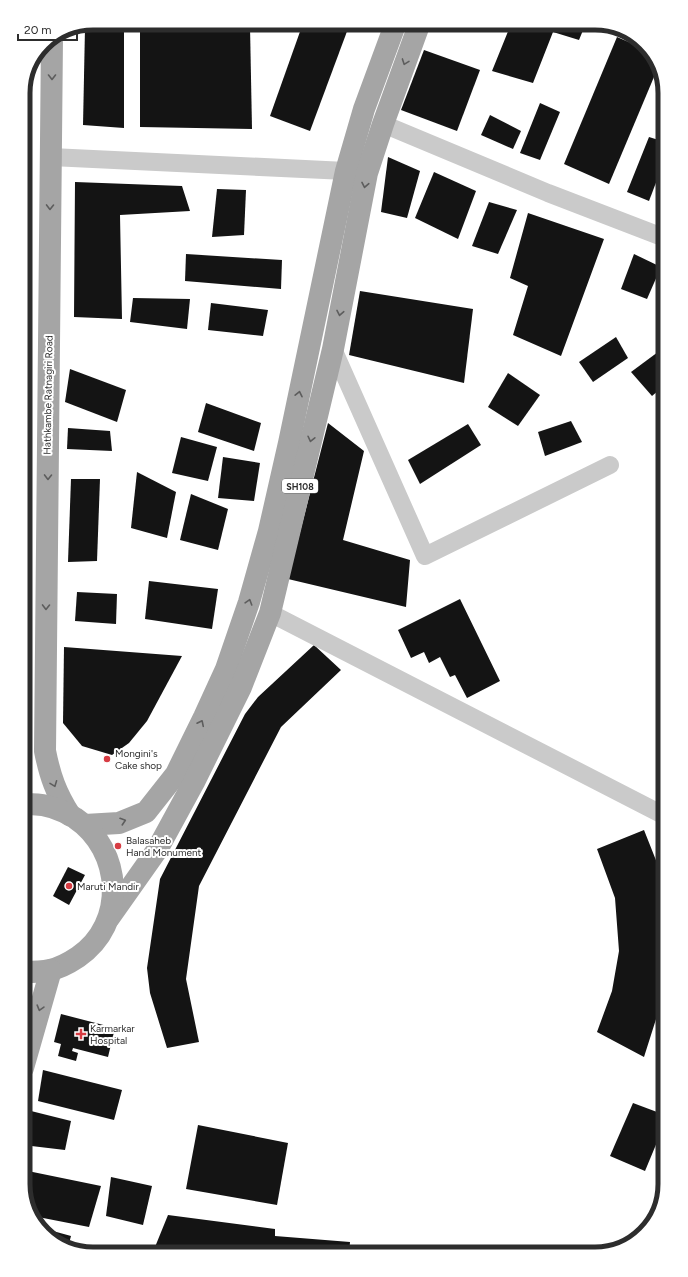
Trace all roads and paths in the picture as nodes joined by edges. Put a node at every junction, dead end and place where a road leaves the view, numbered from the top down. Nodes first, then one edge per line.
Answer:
1 (393, 30) edge
2 (417, 30) edge
3 (52, 45) edge
4 (383, 124) junction
5 (51, 157) junction
6 (346, 171) junction
7 (658, 235) edge
8 (333, 349) junction
9 (610, 465) dead end
10 (270, 613) junction
11 (30, 805) edge
12 (658, 812) edge
13 (77, 820) junction
14 (109, 918) junction
15 (51, 970) junction
16 (30, 972) edge
17 (30, 1044) edge

1 - 6 main road
2 -> 4 main road, SH108
3 -> 5 main road, Hathkambe Ratnagiri Road
4 - 7 street
4 -> 8 main road, SH108
5 - 6 street
5 -> 13 main road, Hathkambe Ratnagiri Road
13 -> 6 main road
8 - 9 street
8 -> 10 main road, SH108
10 - 12 street
10 - 14 main road, SH108
11 - 13 main road
13 - 14 main road, Hathkambe Ratnagiri Road
14 - 15 main road
15 - 16 main road
15 -> 17 main road

